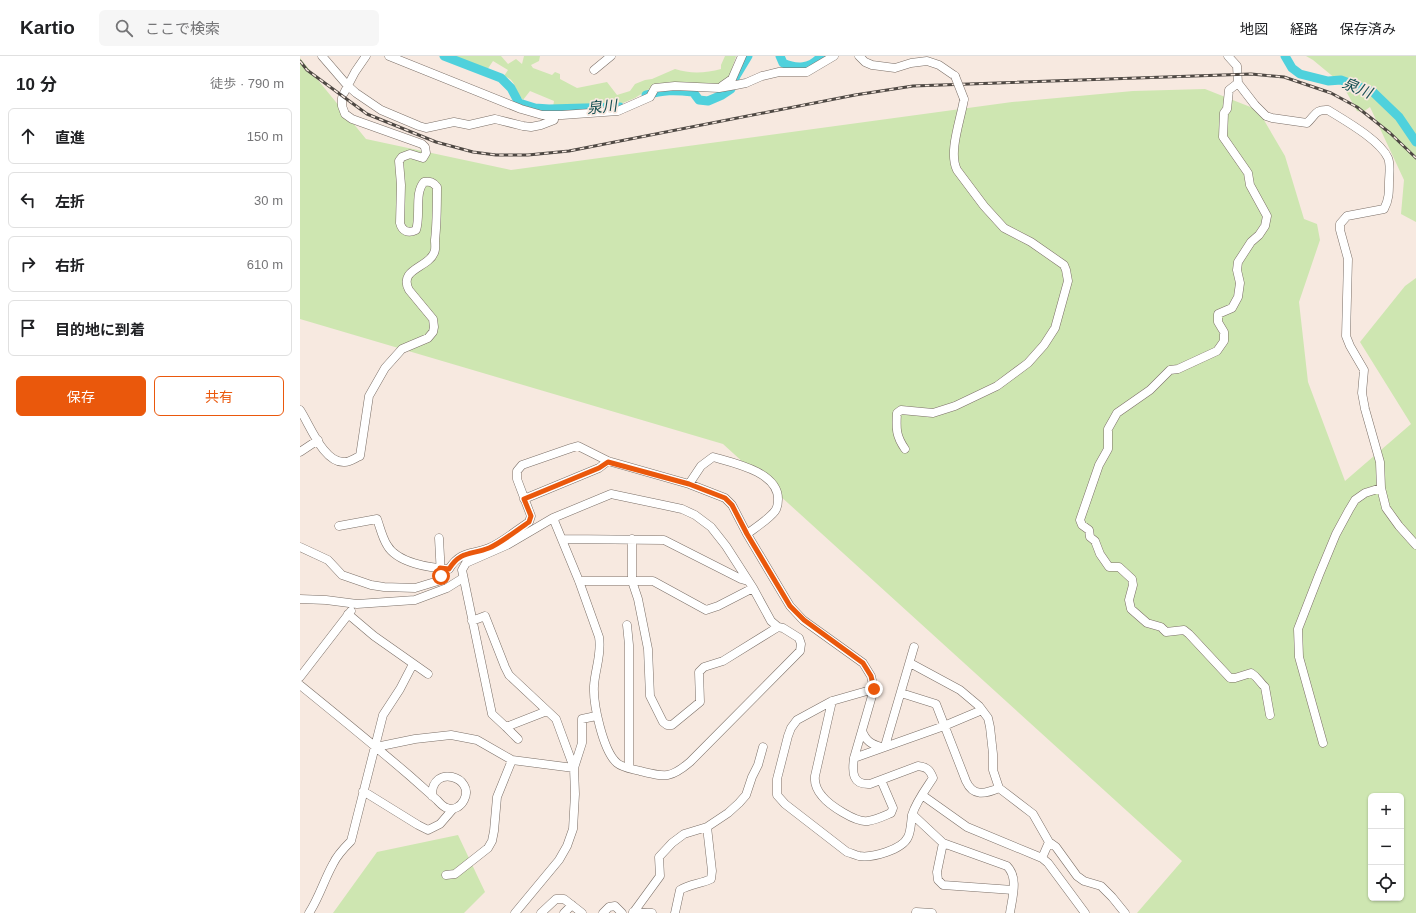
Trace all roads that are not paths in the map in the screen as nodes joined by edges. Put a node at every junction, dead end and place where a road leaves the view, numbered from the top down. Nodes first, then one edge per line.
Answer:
1 (322, 56) edge
2 (366, 56) edge
3 (389, 56) edge
4 (611, 56) edge
5 (742, 56) edge
6 (834, 56) edge
7 (859, 56) edge
8 (1228, 56) edge
9 (594, 70) dead end
10 (1238, 83) junction
11 (729, 86) junction
12 (345, 92) junction
13 (554, 115) junction
14 (300, 410) edge
15 (318, 440) junction
16 (905, 449) dead end
17 (300, 452) edge
18 (608, 462) junction
19 (689, 484) junction
20 (1381, 488) junction
21 (524, 499) junction
22 (553, 518) junction
23 (339, 526) dead end
24 (747, 534) junction
25 (438, 538) dead end
26 (562, 539) junction
27 (632, 539) junction
28 (1416, 545) edge
29 (300, 547) edge
30 (440, 568) junction
31 (463, 578) junction
32 (579, 580) junction
33 (632, 581) junction
34 (751, 584) junction
35 (300, 599) edge
36 (357, 604) junction
37 (348, 614) junction
38 (472, 621) junction
39 (627, 625) dead end
40 (778, 627) junction
41 (914, 647) dead end
42 (910, 663) junction
43 (413, 664) junction
44 (428, 674) dead end
45 (300, 677) edge
46 (300, 685) edge
47 (874, 689) junction
48 (901, 693) junction
49 (832, 701) junction
50 (547, 710) junction
51 (982, 710) junction
52 (1270, 715) dead end
53 (596, 716) junction
54 (944, 726) junction
55 (506, 728) junction
56 (862, 732) junction
57 (518, 739) dead end
58 (1323, 743) dead end
59 (883, 746) junction
60 (376, 747) junction
61 (763, 747) dead end
62 (854, 758) junction
63 (512, 760) junction
64 (574, 768) junction
65 (629, 768) junction
66 (881, 780) junction
67 (999, 788) junction
68 (363, 791) junction
69 (922, 795) junction
70 (432, 796) junction
71 (453, 809) junction
72 (912, 815) junction
73 (707, 827) junction
74 (1048, 842) junction
75 (943, 843) junction
76 (1042, 858) junction
77 (446, 875) dead end
78 (1013, 890) junction
79 (572, 905) junction
80 (916, 912) edge
81 (309, 913) edge
82 (515, 913) edge
83 (540, 913) edge
84 (564, 913) edge
85 (582, 913) edge
86 (603, 913) edge
87 (622, 913) edge
88 (633, 913) edge
89 (652, 913) edge
90 (675, 913) edge
91 (932, 913) edge
92 (1010, 913) edge
93 (1086, 913) edge
94 (1125, 913) edge

1 - 12 street
2 - 12 street
3 - 13 street
4 - 9 street
5 - 11 street
6 - 11 street
7 - 16 street, bridge
8 - 10 street
10 - 20 street
10 - 52 street
11 - 13 street
12 - 13 street
12 - 15 street
14 - 15 street
15 - 17 street
18 - 19 street
18 - 21 street
18 - 21 street
19 - 24 street
19 - 24 street
20 - 28 street
20 - 58 street
21 - 30 street
22 - 26 street
22 - 31 street
22 - 34 street
23 - 30 street
24 - 47 street
25 - 30 street
26 - 27 street
26 - 32 street
27 - 33 street
27 - 34 street
29 - 30 street
31 - 36 street
31 - 38 street
32 - 33 street
32 - 53 street
33 - 34 street
33 - 40 street
34 - 40 street
35 - 36 street
36 - 37 street
37 - 43 street
37 - 45 street
38 - 50 street
38 - 55 street
39 - 65 street
40 - 65 street
41 - 42 street
42 - 48 street
42 - 51 street
43 - 44 street
43 - 60 street
46 - 60 street
47 - 49 street
47 - 56 street
48 - 54 street
48 - 59 street
49 - 66 street
49 - 72 street
50 - 55 street
50 - 64 street
51 - 54 street
51 - 67 street
53 - 64 street
53 - 65 street
54 - 59 street
54 - 67 street
55 - 57 street
56 - 59 street
56 - 62 street
59 - 62 street
60 - 63 street
60 - 68 street
60 - 70 street
61 - 73 street
62 - 66 street
63 - 64 street
63 - 77 street
64 - 82 street
66 - 69 street
67 - 74 street
68 - 71 street
68 - 81 street
69 - 72 street
69 - 76 street
70 - 71 street
70 - 71 street
72 - 75 street
73 - 88 street
73 - 90 street
74 - 76 street
74 - 94 street
75 - 78 street
75 - 78 street
76 - 93 street
78 - 92 street
79 - 83 street
79 - 84 street
79 - 85 street
80 - 91 street
86 - 87 street
88 - 89 street

